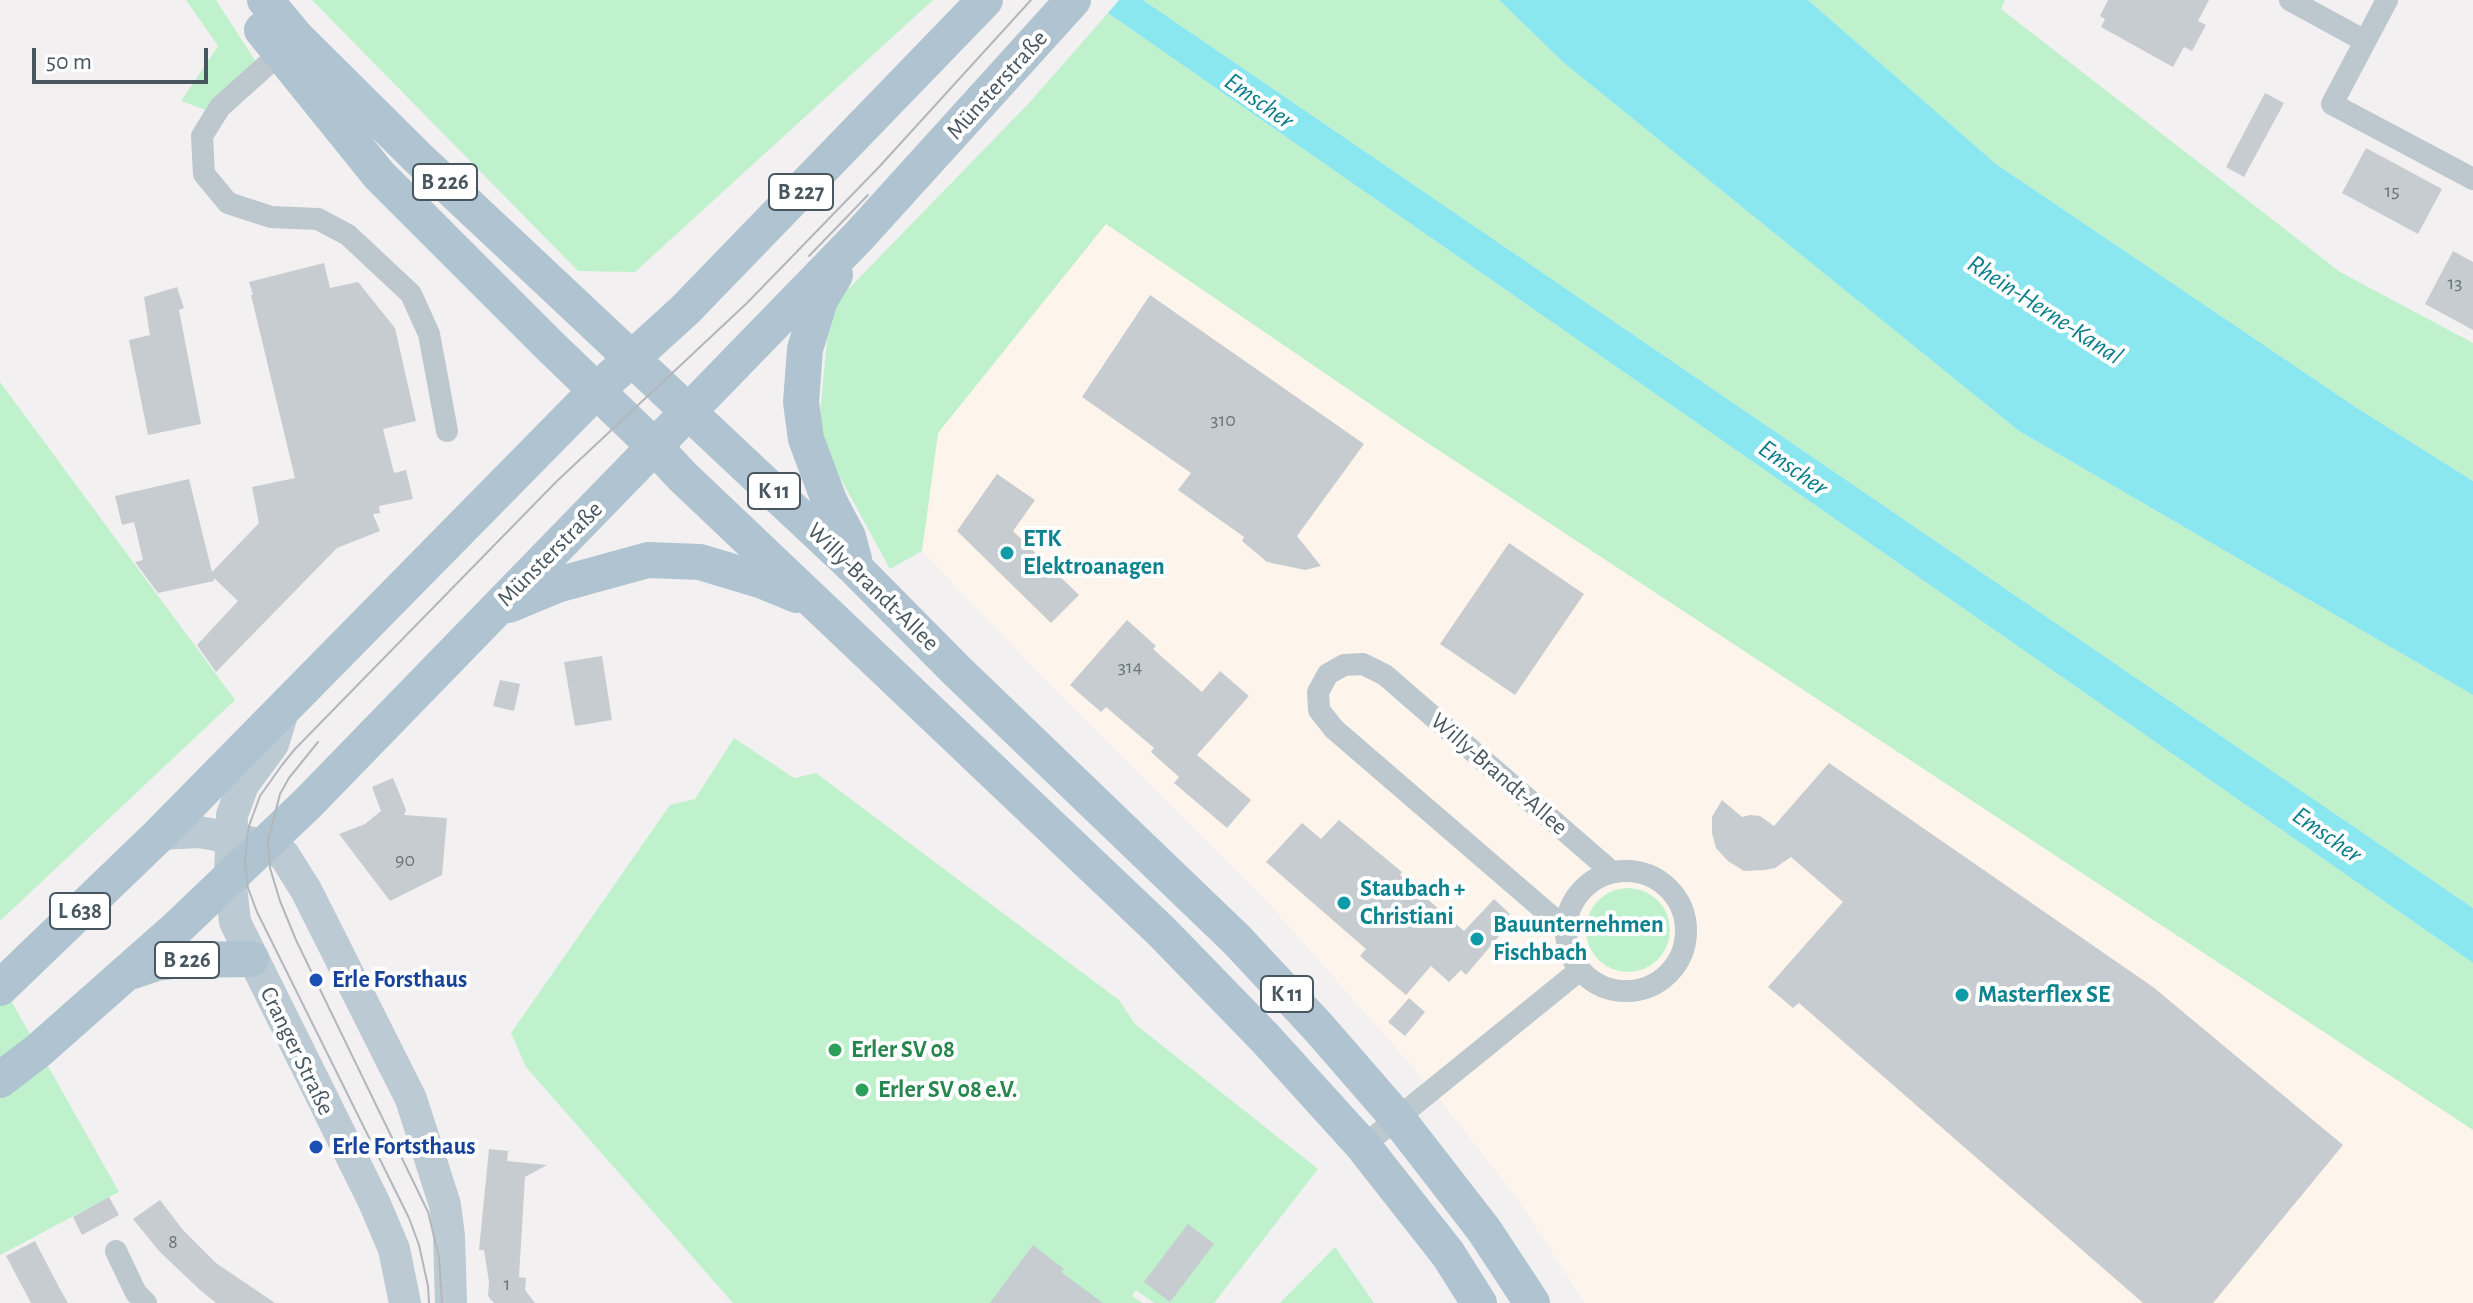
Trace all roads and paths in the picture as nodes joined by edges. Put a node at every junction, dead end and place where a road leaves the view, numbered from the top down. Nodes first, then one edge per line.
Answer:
1 (240, 0) edge
2 (265, 0) edge
3 (985, 0) edge
4 (2290, 0) edge
5 (2387, 0) edge
6 (1063, 11) edge
7 (2365, 41) junction
8 (289, 46) junction
9 (2473, 179) edge
10 (859, 236) junction
11 (631, 358) junction
12 (596, 391) junction
13 (690, 412) junction
14 (447, 431) dead end
15 (655, 447) junction
16 (858, 571) junction
17 (816, 604) junction
18 (493, 612) junction
19 (284, 708) junction
20 (308, 803) junction
21 (160, 834) junction
22 (246, 842) junction
23 (1612, 872) junction
24 (230, 878) junction
25 (306, 890) junction
26 (1566, 929) junction
27 (251, 959) junction
28 (1580, 970) junction
29 (125, 974) junction
30 (0, 988) edge
31 (0, 1080) edge
32 (1398, 1119) junction
33 (1363, 1146) junction
34 (116, 1251) dead end
35 (146, 1303) edge
36 (405, 1303) edge
37 (451, 1303) edge
38 (1479, 1303) edge
39 (1532, 1303) edge

1 - 8 main road, Willy-Brandt-Allee / B 226
2 - 8 main road, Willy-Brandt-Allee / B 226
3 - 11 main road, B 227
4 - 7 street
5 - 7 street
6 - 10 main road, Münsterstraße
7 - 9 street
8 - 11 main road, Willy-Brandt-Allee / B 226
8 - 12 main road, Willy-Brandt-Allee / B 226
8 - 14 street
10 - 13 main road, Münsterstraße
10 - 16 main road
11 - 12 main road
11 - 13 main road, Willy-Brandt-Allee / B 226
12 - 15 main road, Willy-Brandt-Allee / B 226
12 - 19 main road
13 - 15 main road, Münsterstraße
13 - 16 main road, Willy-Brandt-Allee / K 11
15 - 17 main road, Willy-Brandt-Allee / K 11
15 - 18 main road, Münsterstraße
16 - 32 main road, Willy-Brandt-Allee / K 11
17 - 18 main road
17 - 33 main road, Willy-Brandt-Allee / K 11
18 - 20 main road, Münsterstraße
19 - 21 main road, L 638
19 - 22 main road
20 - 22 main road, Münsterstraße
20 - 25 main road
21 - 22 main road
21 - 30 main road, L 638
22 - 24 main road, Münsterstraße
22 - 25 main road
23 - 26 street
23 - 26 street, Willy-Brandt-Allee
23 - 28 street
24 - 27 main road, Cranger Straße / B 226
24 - 29 main road, Münsterstraße
25 - 37 main road
26 - 28 street
27 - 29 main road, B 226
27 - 36 main road, Cranger Straße / B 226
28 - 32 street
29 - 31 main road, Münsterstraße
32 - 33 street
32 - 39 main road, Willy-Brandt-Allee / K 11
33 - 38 main road, Willy-Brandt-Allee / K 11
34 - 35 street

